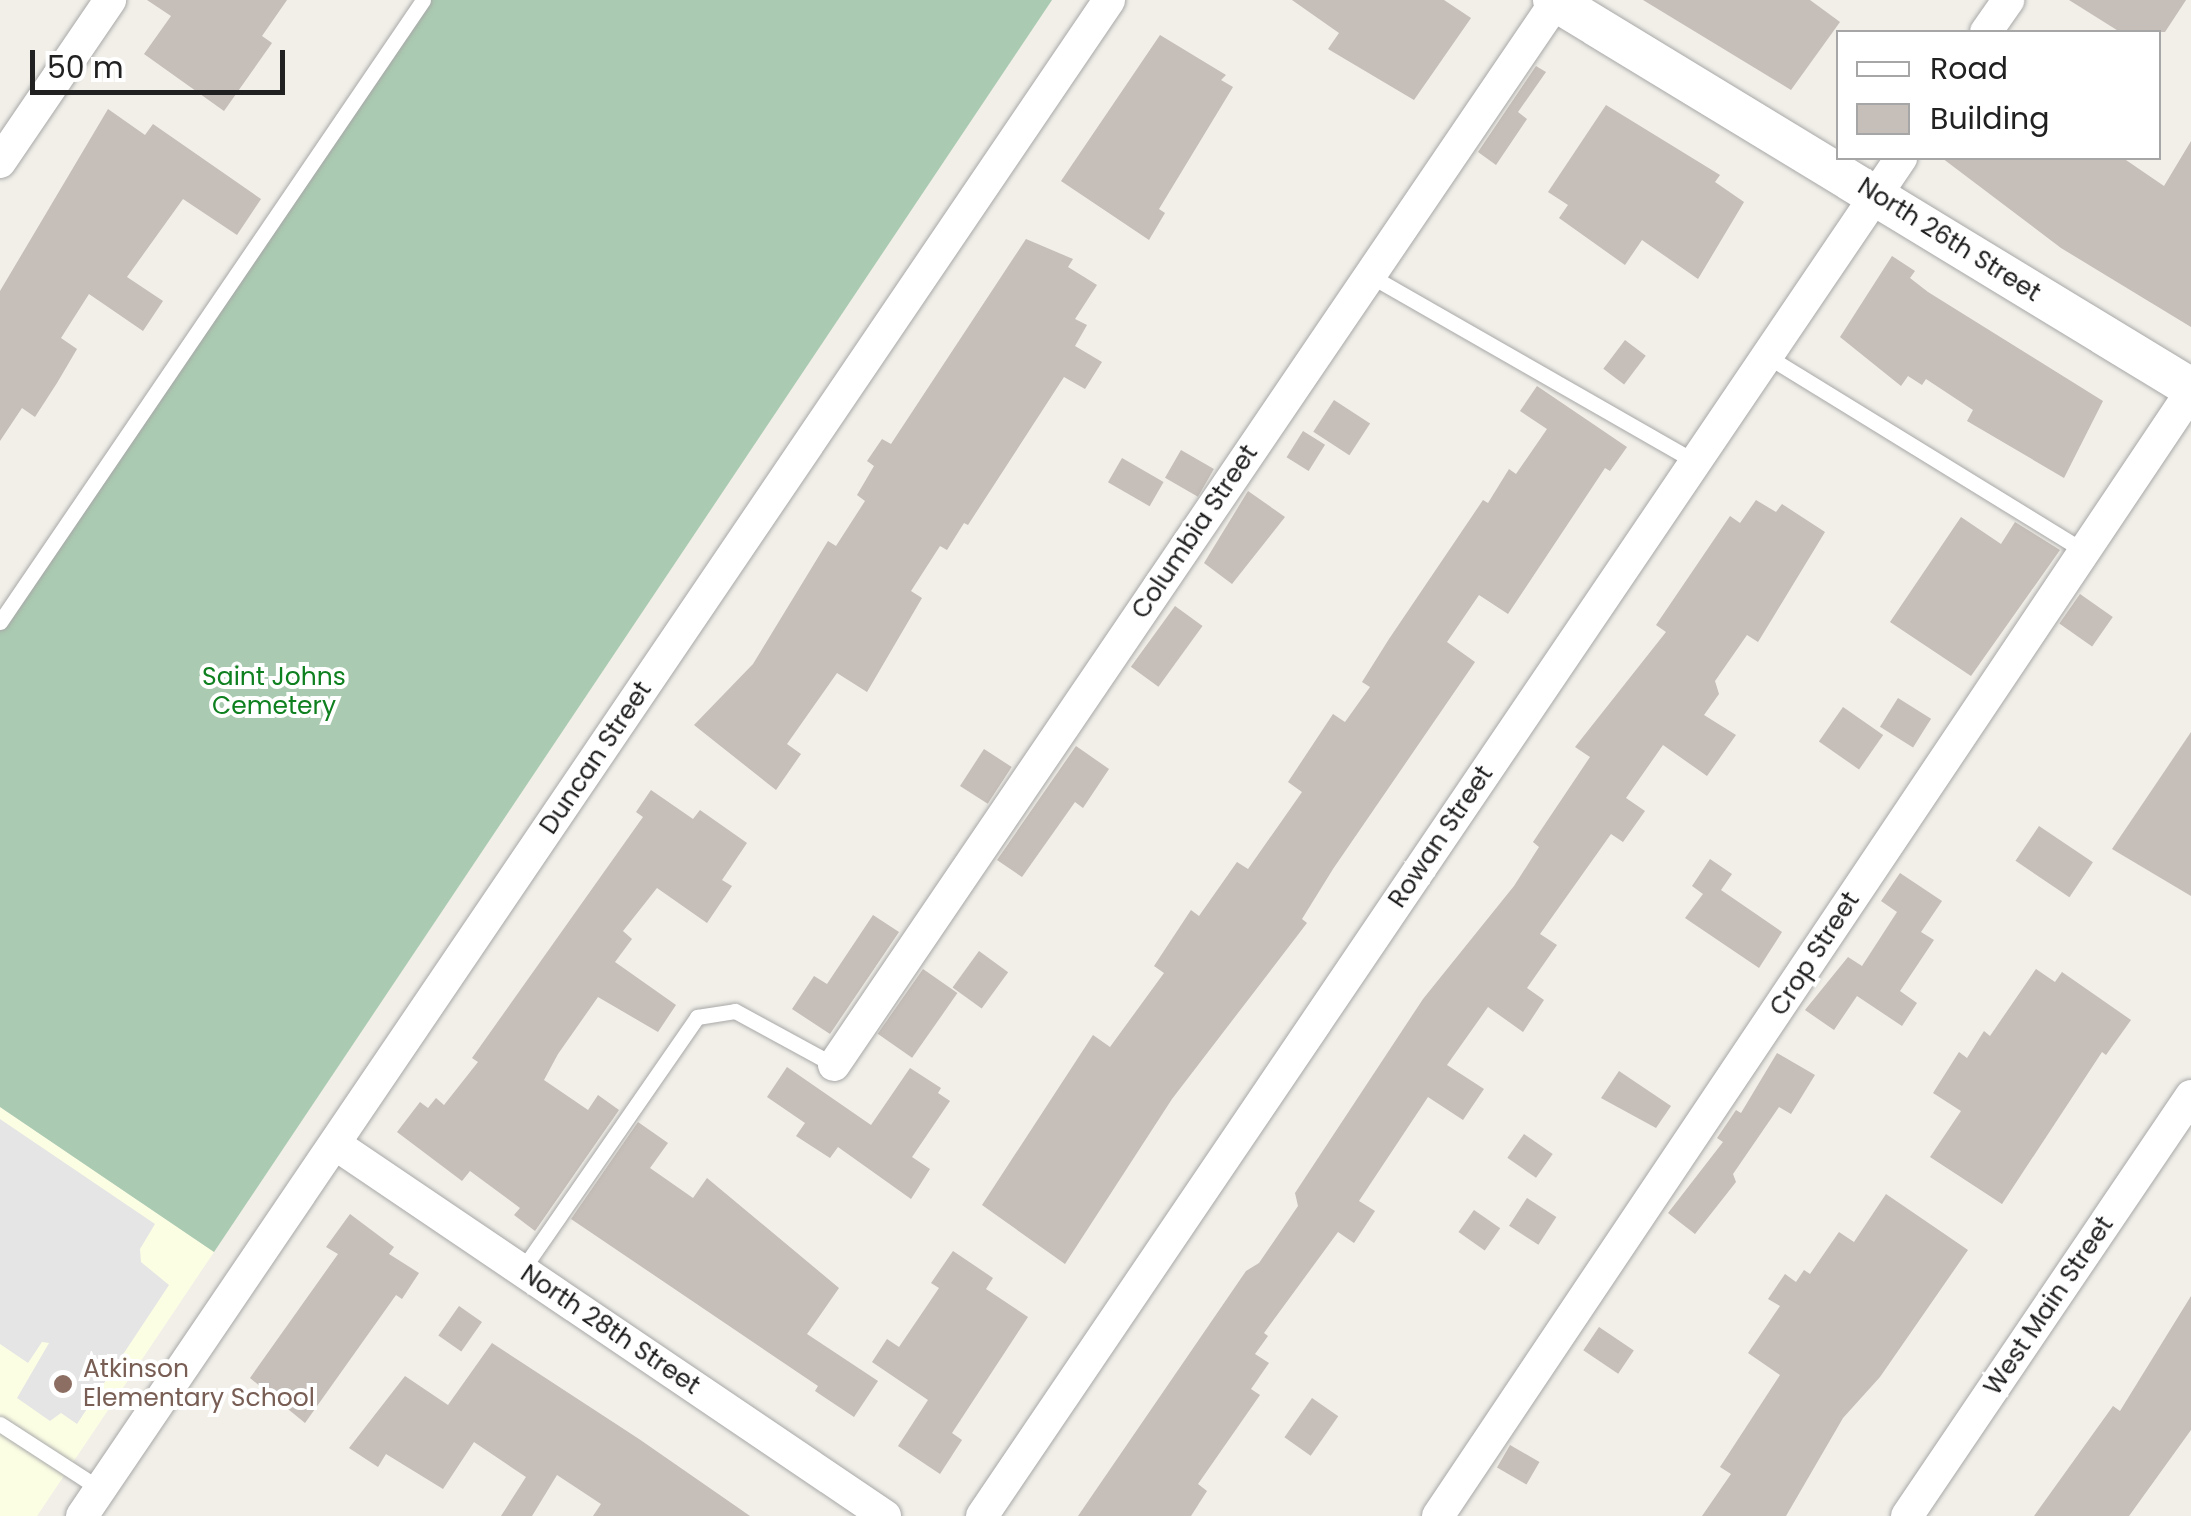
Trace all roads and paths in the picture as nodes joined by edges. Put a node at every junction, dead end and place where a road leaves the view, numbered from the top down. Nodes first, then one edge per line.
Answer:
1 (110, 0) edge
2 (423, 0) edge
3 (1109, 0) edge
4 (2008, 0) edge
5 (1555, 1) edge
6 (1987, 30) edge
7 (1901, 160) edge
8 (0, 162) edge
9 (1876, 196) junction
10 (1370, 276) junction
11 (1766, 356) junction
12 (2191, 390) edge
13 (1695, 462) junction
14 (2086, 552) junction
15 (0, 622) edge
16 (834, 1065) joint
17 (2191, 1096) edge
18 (335, 1144) junction
19 (522, 1270) junction
20 (0, 1424) edge
21 (92, 1503) edge
22 (885, 1516) edge
23 (982, 1516) edge
24 (1438, 1516) edge
25 (1908, 1516) edge

1 - 8 street
2 - 15 lane
3 - 18 street, Duncan Street
4 - 6 street
5 - 9 street, North 26th Street
5 - 10 street, Columbia Street
7 - 9 street, Rowan Street
9 - 11 street, Rowan Street
9 - 12 street, North 26th Street
10 - 13 lane
10 - 16 street, Columbia Street
11 - 13 street, Rowan Street
11 - 14 lane
12 - 14 street, Crop Street
13 - 23 street, Rowan Street
14 - 24 street, Crop Street
16 - 19 lane
17 - 25 street, West Main Street
18 - 19 street, North 28th Street
18 - 21 street, Duncan Street
19 - 22 street, North 28th Street
20 - 21 lane

